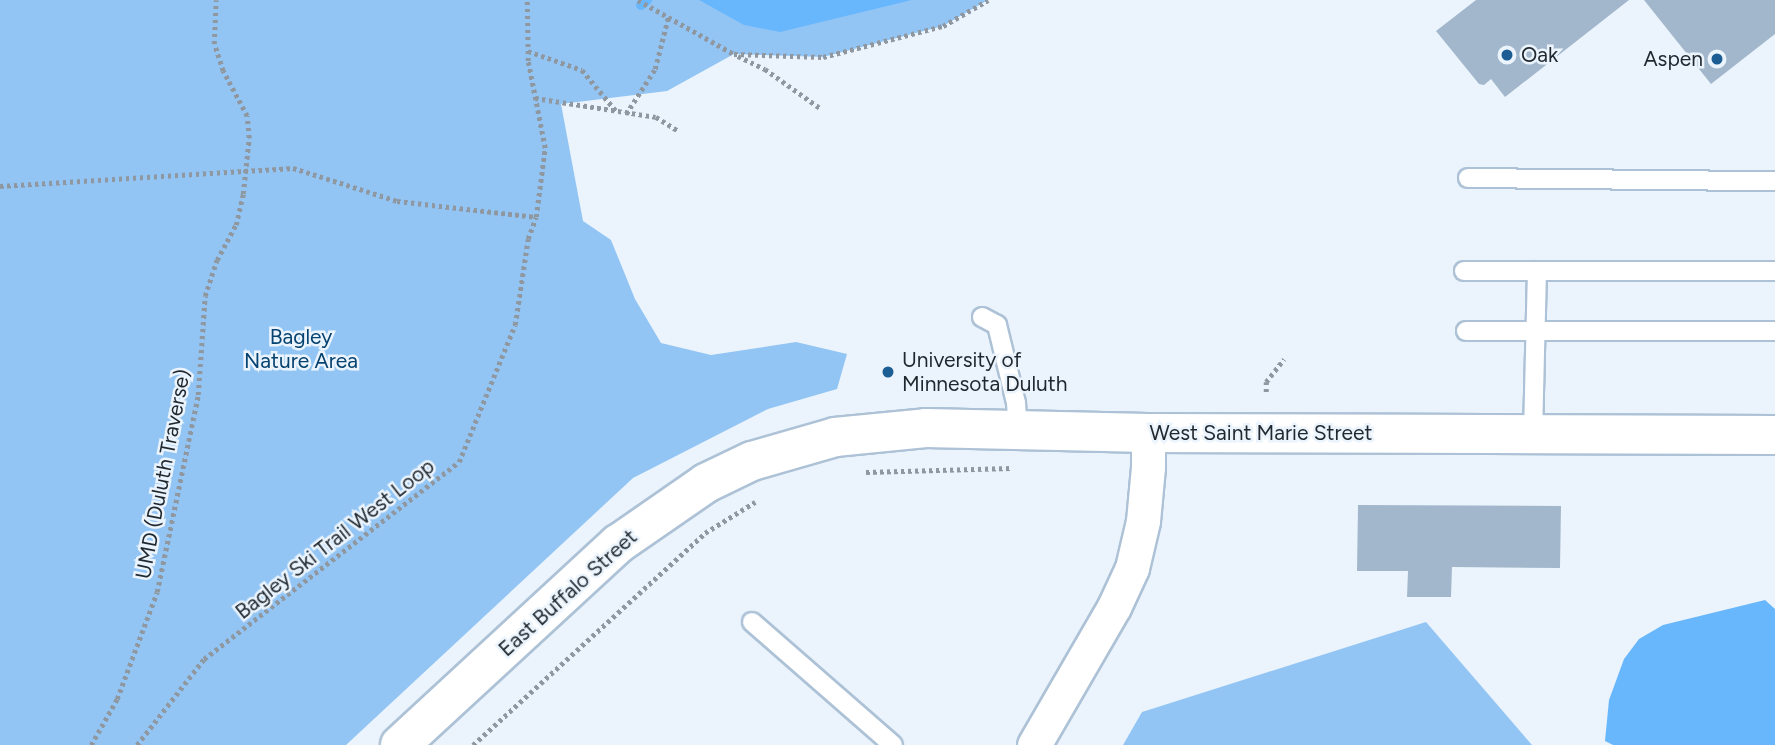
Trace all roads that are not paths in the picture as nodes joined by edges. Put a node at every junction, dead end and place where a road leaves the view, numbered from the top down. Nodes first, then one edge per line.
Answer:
1 (1468, 178) dead end
2 (1775, 181) edge
3 (1464, 271) dead end
4 (1537, 271) junction
5 (1775, 271) edge
6 (982, 317) dead end
7 (1466, 331) dead end
8 (1537, 331) junction
9 (1775, 331) edge
10 (1018, 430) junction
11 (1148, 433) junction
12 (1533, 434) junction
13 (1775, 435) edge
14 (752, 461) joint
15 (752, 622) dead end
16 (400, 745) edge
17 (893, 745) edge
18 (1034, 745) edge

1 - 2 lane
3 - 4 lane
4 - 5 lane
4 - 8 lane
6 - 10 lane
7 - 8 lane
8 - 9 lane
8 - 12 lane
10 - 11 street, West Saint Marie Street
10 - 14 street, West Saint Marie Street
11 - 12 street, West Saint Marie Street
11 - 18 street
12 - 13 street, West Saint Marie Street
14 - 16 street, East Buffalo Street
15 - 17 lane

